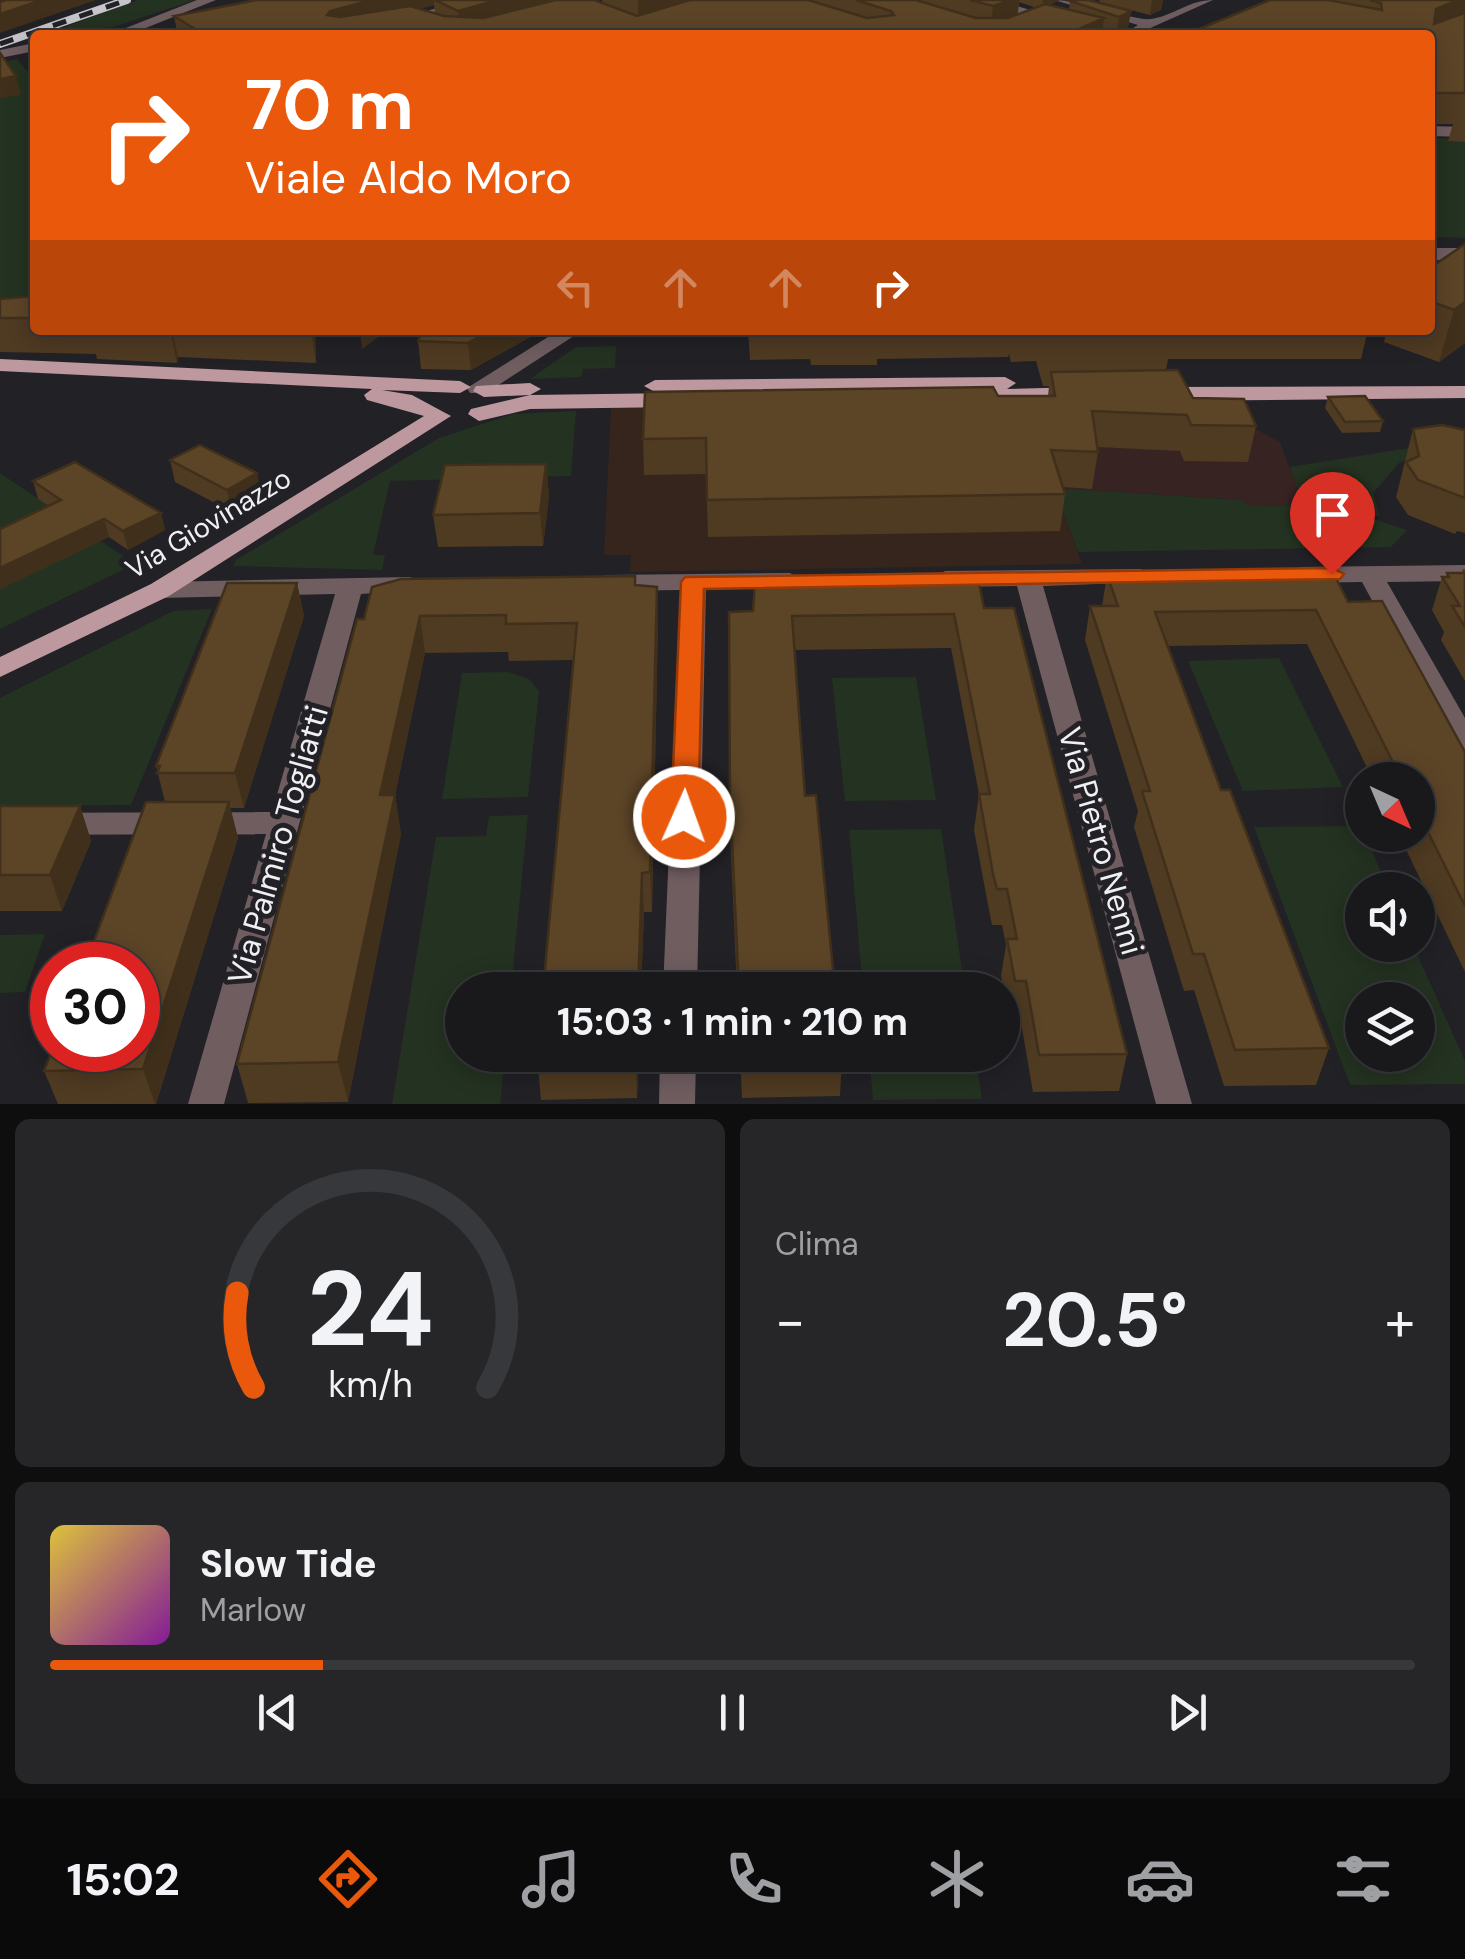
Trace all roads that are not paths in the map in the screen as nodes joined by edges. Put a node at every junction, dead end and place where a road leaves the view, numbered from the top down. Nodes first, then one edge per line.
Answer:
1 (209, 0) edge
2 (485, 0) edge
3 (982, 0) edge
4 (1061, 0) edge
5 (1206, 0) edge
6 (1084, 2) edge
7 (1162, 4) dead end
8 (965, 6) dead end
9 (1184, 9) junction
10 (1043, 17) junction
11 (412, 18) junction
12 (1151, 24) junction
13 (439, 29) edge
14 (1009, 29) edge
15 (128, 30) edge
16 (362, 30) edge
17 (1089, 30) edge
18 (1138, 30) edge
19 (30, 49) edge
20 (0, 54) edge
21 (1435, 131) edge
22 (1465, 132) edge
23 (1435, 254) edge
24 (1465, 254) edge
25 (565, 335) edge
26 (0, 365) edge
27 (1465, 378) edge
28 (0, 380) edge
29 (1119, 388) junction
30 (1465, 392) edge
31 (475, 395) junction
32 (435, 414) junction
33 (1465, 573) edge
34 (1370, 574) junction
35 (1275, 575) edge
36 (1161, 577) edge
37 (1028, 578) junction
38 (927, 580) edge
39 (816, 581) edge
40 (693, 582) junction
41 (575, 583) edge
42 (430, 585) edge
43 (350, 586) junction
44 (160, 590) junction
45 (0, 668) edge
46 (1465, 744) edge
47 (284, 823) junction
48 (0, 824) edge
49 (681, 972) edge
50 (678, 1072) edge
51 (206, 1104) edge
52 (677, 1104) edge
53 (1174, 1104) edge

1 - 15 street
2 - 11 street
3 - 8 street
3 - 10 street
4 - 6 street
5 - 9 street
6 - 10 street
6 - 12 street
7 - 9 street
9 - 12 street
10 - 14 street
10 - 17 street
11 - 13 street
11 - 16 street
12 - 18 street
19 - 20 street
21 - 22 street
23 - 24 street
25 - 31 street
26 - 31 main road
27 - 29 main road
28 - 32 main road
29 - 30 main road
29 - 31 main road
31 - 32 main road
31 - 32 main road, Via Giovinazzo
32 - 44 main road, Via Giovinazzo
33 - 34 street
34 - 35 street
34 - 46 street
36 - 37 street
37 - 38 street
37 - 53 street, Via Pietro Nenni
39 - 40 street
40 - 41 street
40 - 49 street
42 - 43 street
43 - 44 street
43 - 47 street, Via Palmiro Togliatti
44 - 45 main road, Via Giovinazzo
47 - 48 street
47 - 51 street, Via Palmiro Togliatti
50 - 52 street

